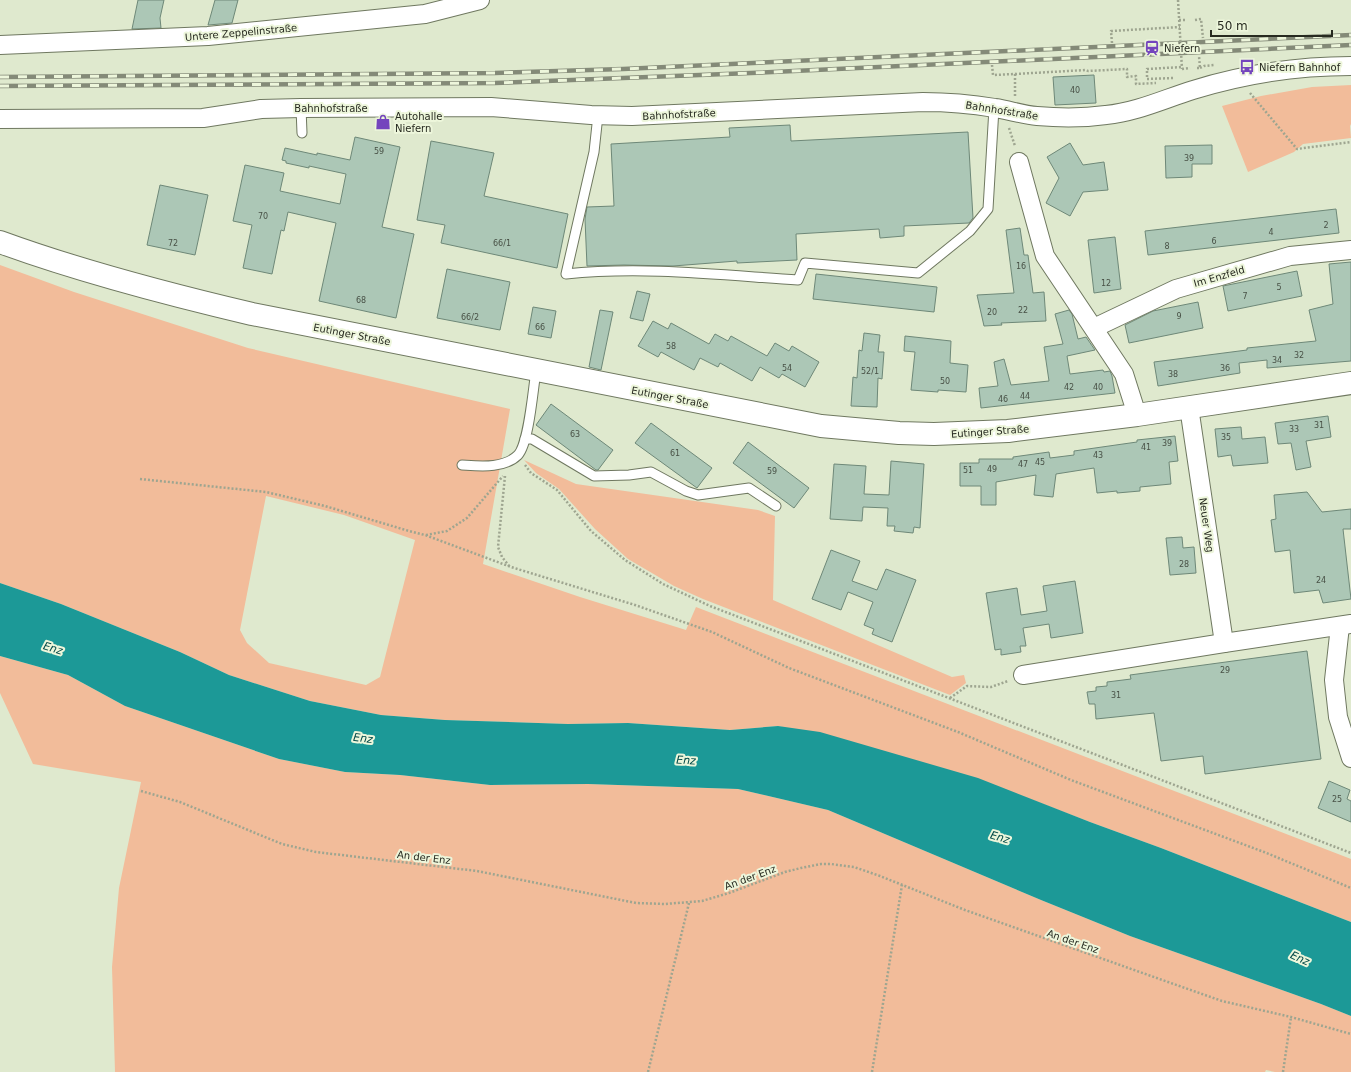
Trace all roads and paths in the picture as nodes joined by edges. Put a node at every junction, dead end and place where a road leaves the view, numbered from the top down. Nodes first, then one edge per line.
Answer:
1 (480, 0) edge
2 (1178, 0) edge
3 (1179, 20) junction
4 (1187, 20) dead end
5 (1195, 20) dead end
6 (1180, 27) junction
7 (1203, 38) dead end
8 (1112, 43) dead end
9 (0, 45) edge
10 (1199, 56) dead end
11 (992, 65) dead end
12 (1204, 66) dead end
13 (1351, 66) edge
14 (1182, 67) junction
15 (1190, 68) dead end
16 (1015, 74) junction
17 (1175, 78) dead end
18 (1158, 83) dead end
19 (1248, 91) dead end
20 (1015, 96) dead end
21 (301, 108) junction
22 (994, 108) junction
23 (598, 115) junction
24 (0, 119) edge
25 (1008, 122) dead end
26 (302, 133) dead end
27 (1351, 142) edge
28 (1019, 162) joint
29 (0, 242) edge
30 (1351, 250) edge
31 (1094, 328) junction
32 (536, 371) junction
33 (1351, 383) edge
34 (1190, 407) junction
35 (1137, 415) junction
36 (525, 439) junction
37 (518, 454) junction
38 (462, 465) dead end
39 (140, 479) dead end
40 (776, 506) dead end
41 (425, 535) junction
42 (511, 567) junction
43 (1346, 625) edge
44 (1224, 643) junction
45 (1023, 675) joint
46 (950, 698) junction
47 (1351, 758) edge
48 (141, 791) dead end
49 (1351, 853) edge
50 (902, 885) junction
51 (1351, 888) edge
52 (689, 903) junction
53 (1291, 1017) junction
54 (1351, 1034) edge
55 (648, 1072) edge
56 (872, 1072) edge
57 (1283, 1072) edge

1 - 9 street, Untere Zeppelinstraße
2 - 3 path, bridge
3 - 4 path
3 - 6 path, bridge
5 - 7 path
6 - 8 path, bridge
6 - 14 path, bridge
10 - 12 path
11 - 16 path
13 - 22 street, Bahnhofstraße
14 - 15 path
14 - 17 path, bridge
16 - 18 path
16 - 20 path
19 - 27 path
21 - 23 street, Bahnhofstraße
21 - 24 street, Bahnhofstraße
21 - 26 lane
22 - 23 street, Bahnhofstraße
22 - 23 lane
25 - 28 path
28 - 31 street
29 - 32 street, Eutinger Straße
30 - 31 street, Im Enzfeld
31 - 35 street
32 - 35 street, Eutinger Straße
32 - 36 lane
33 - 34 street, Eutinger Straße
34 - 35 street, Eutinger Straße
34 - 44 street, Neuer Weg
36 - 37 lane
36 - 40 lane
37 - 38 lane
37 - 46 path
39 - 41 path
41 - 42 path
41 - 42 path
42 - 51 path
43 - 44 street
43 - 47 street
44 - 45 street
45 - 46 path
46 - 49 path
48 - 52 path, An der Enz
50 - 52 path, An der Enz
50 - 53 path, An der Enz
50 - 56 path
52 - 55 path
53 - 54 path, An der Enz
53 - 57 path

